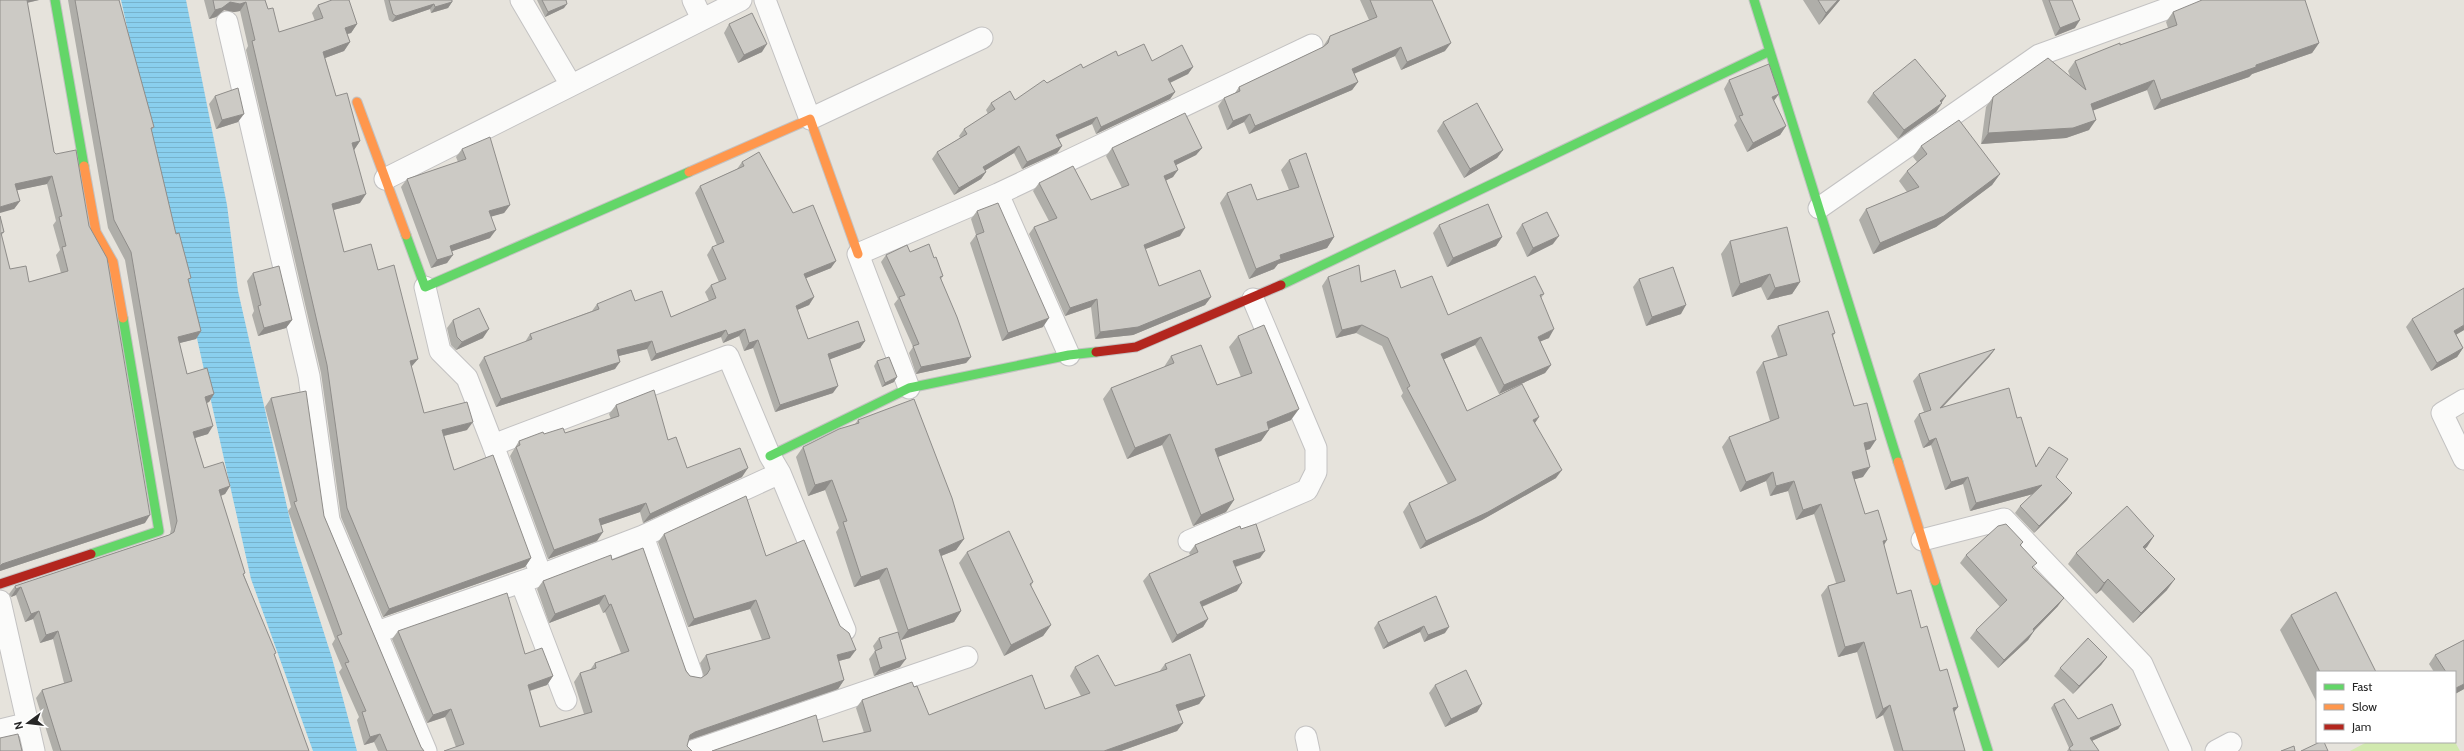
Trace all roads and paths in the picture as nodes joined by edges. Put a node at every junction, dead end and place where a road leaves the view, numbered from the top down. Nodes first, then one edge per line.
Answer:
1 (55, 0) edge
2 (521, 0) edge
3 (693, 0) edge
4 (741, 0) edge
5 (766, 0) edge
6 (1754, 0) edge
7 (2191, 0) edge
8 (702, 20) junction
9 (227, 22) dead end
10 (982, 38) dead end
11 (1312, 45) dead end
12 (1770, 51) junction
13 (571, 85) junction
14 (357, 102) dead end
15 (810, 119) junction
16 (385, 179) junction
17 (998, 194) junction
18 (1819, 208) junction
19 (858, 254) junction
20 (425, 287) junction
21 (1253, 299) junction
22 (1069, 354) junction
23 (909, 388) junction
24 (2464, 400) edge
25 (493, 445) junction
26 (770, 456) junction
27 (2464, 459) edge
28 (780, 473) junction
29 (643, 536) junction
30 (1922, 540) junction
31 (1189, 541) dead end
32 (541, 575) junction
33 (521, 582) junction
34 (0, 584) edge
35 (0, 601) edge
36 (845, 630) edge
37 (377, 632) junction
38 (967, 657) dead end
39 (692, 675) edge
40 (566, 700) dead end
41 (29, 723) junction
42 (0, 730) edge
43 (34, 751) edge
44 (426, 751) edge
45 (693, 751) edge
46 (1988, 751) edge
47 (2181, 751) edge

1 - 34 street
2 - 13 street
3 - 8 street
4 - 8 street
5 - 15 street
6 - 12 street
7 - 18 street
8 - 13 street
9 - 37 street
10 - 15 street
11 - 17 street
12 - 18 street
12 - 21 street
13 - 16 street
14 - 16 street
15 - 19 street
15 - 20 street
16 - 20 street
17 - 19 street
17 - 22 street
18 - 30 street
19 - 23 street
20 - 25 street
21 - 22 street
21 - 31 street
22 - 23 street
23 - 26 street
24 - 27 street
25 - 26 street
25 - 32 street
26 - 28 street
28 - 29 street
28 - 36 street
29 - 32 street
29 - 39 street
30 - 46 street
30 - 47 street
32 - 33 street
33 - 37 street
33 - 40 street
35 - 41 street
37 - 44 street
38 - 45 street
41 - 42 street
41 - 43 street

